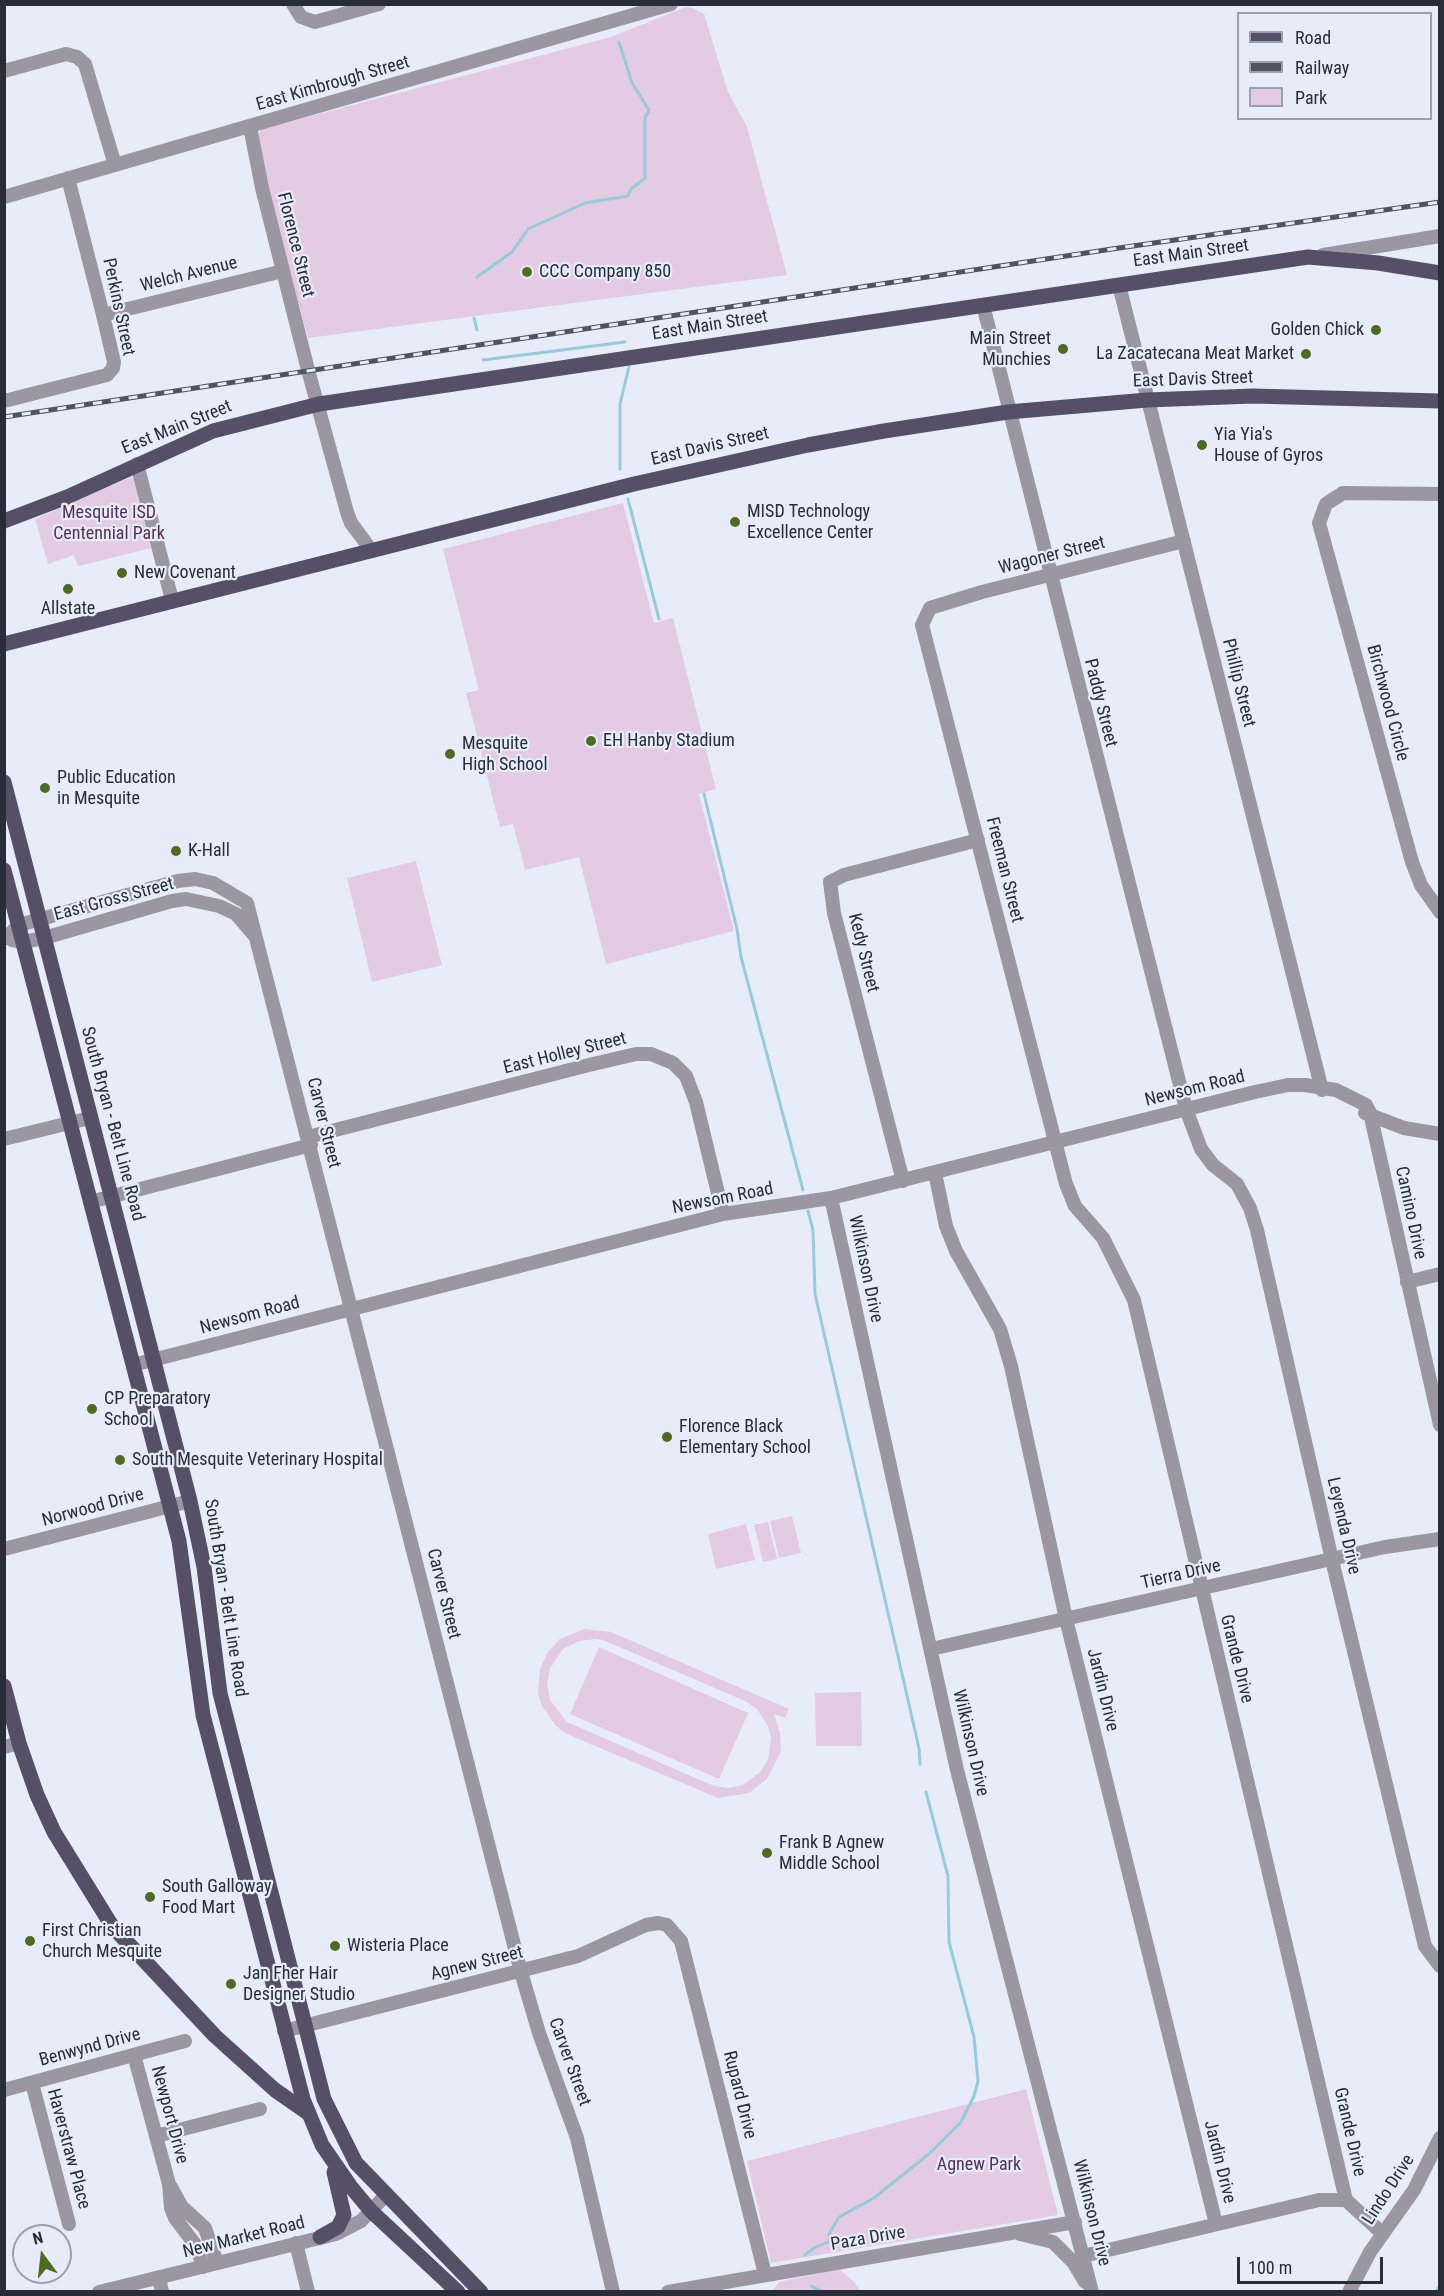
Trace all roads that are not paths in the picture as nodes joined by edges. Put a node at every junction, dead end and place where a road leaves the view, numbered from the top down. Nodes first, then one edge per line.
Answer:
1 (293, 4) edge
2 (379, 4) edge
3 (671, 4) edge
4 (4, 71) edge
5 (250, 127) junction
6 (115, 165) junction
7 (68, 178) junction
8 (4, 198) edge
9 (1440, 236) edge
10 (1308, 257) junction
11 (283, 271) junction
12 (1440, 273) edge
13 (1119, 285) junction
14 (982, 305) junction
15 (103, 315) junction
16 (295, 321) junction
17 (1147, 400) junction
18 (4, 401) edge
19 (1440, 401) edge
20 (319, 404) junction
21 (1008, 412) junction
22 (137, 464) junction
23 (1440, 494) edge
24 (4, 521) edge
25 (1184, 541) junction
26 (371, 550) junction
27 (1049, 575) junction
28 (172, 600) junction
29 (930, 608) joint
30 (4, 644) edge
31 (4, 782) edge
32 (978, 840) junction
33 (4, 870) edge
34 (247, 903) joint
35 (1440, 912) edge
36 (39, 920) junction
37 (19, 925) junction
38 (256, 937) junction
39 (5, 938) edge
40 (44, 938) junction
41 (23, 942) junction
42 (64, 1018) junction
43 (44, 1023) junction
44 (1322, 1090) junction
45 (1186, 1109) junction
46 (1370, 1113) junction
47 (90, 1118) junction
48 (70, 1123) junction
49 (1440, 1134) edge
50 (4, 1139) edge
51 (310, 1141) junction
52 (1055, 1142) junction
53 (935, 1173) junction
54 (903, 1181) junction
55 (110, 1197) junction
56 (831, 1198) junction
57 (90, 1202) junction
58 (723, 1214) junction
59 (129, 1268) junction
60 (109, 1273) junction
61 (1440, 1274) edge
62 (1407, 1282) junction
63 (351, 1308) junction
64 (153, 1359) junction
65 (133, 1365) junction
66 (1437, 1400) edge
67 (1440, 1425) edge
68 (190, 1501) junction
69 (169, 1506) junction
70 (1440, 1539) edge
71 (4, 1549) edge
72 (1332, 1560) junction
73 (1201, 1590) junction
74 (1066, 1619) junction
75 (931, 1649) junction
76 (4, 1686) edge
77 (12, 1745) edge
78 (275, 1914) junction
79 (254, 1919) junction
80 (672, 1929) joint
81 (1440, 1966) edge
82 (520, 1971) junction
83 (304, 2026) junction
84 (284, 2031) junction
85 (185, 2041) dead end
86 (134, 2055) junction
87 (294, 2070) junction
88 (32, 2082) junction
89 (266, 2083) junction
90 (4, 2090) edge
91 (260, 2109) dead end
92 (307, 2113) junction
93 (156, 2136) junction
94 (1440, 2139) edge
95 (329, 2158) junction
96 (356, 2163) junction
97 (169, 2184) junction
98 (386, 2195) junction
99 (1346, 2200) junction
100 (371, 2211) junction
101 (1075, 2222) junction
102 (69, 2224) dead end
103 (1216, 2224) junction
104 (1009, 2233) junction
105 (1383, 2234) junction
106 (320, 2237) junction
107 (296, 2243) junction
108 (1083, 2256) junction
109 (217, 2263) junction
110 (203, 2267) junction
111 (765, 2274) junction
112 (159, 2277) junction
113 (99, 2292) edge
114 (162, 2292) edge
115 (308, 2292) edge
116 (458, 2292) edge
117 (481, 2292) edge
118 (613, 2292) edge
119 (668, 2292) edge
120 (1091, 2292) edge
121 (1349, 2292) edge

1 - 2 street
3 - 5 street, East Kimbrough Street
4 - 6 street
5 - 6 street, East Kimbrough Street
5 - 11 street, Florence Street
6 - 7 street, East Kimbrough Street
7 - 8 street, East Kimbrough Street
7 - 15 street, Perkins Street
9 - 10 street
10 - 12 main road, East Main Street
10 - 13 main road, East Main Street
11 - 15 street, Welch Avenue
11 - 16 street, Florence Street
13 - 14 main road, East Main Street
13 - 17 street, Phillip Street
14 - 20 main road, East Main Street
14 - 21 street, Paddy Street
15 - 18 street, Perkins Street
16 - 20 street, Florence Street
16 - 20 street
17 - 19 main road, East Davis Street
17 - 21 main road, East Davis Street
17 - 25 street, Phillip Street
20 - 22 main road, East Main Street
20 - 26 street
21 - 26 main road, East Davis Street
21 - 27 street, Paddy Street
22 - 24 main road, East Main Street
22 - 28 street
23 - 35 street, Birchwood Circle
25 - 27 street, Wagoner Street
25 - 44 street, Phillip Street
26 - 28 main road, East Davis Street
27 - 29 street, Wagoner Street
27 - 45 street, Paddy Street
28 - 30 main road, East Davis Street
29 - 32 street, Freeman Street
31 - 36 main road, South Bryan - Belt Line Road
32 - 52 street, Freeman Street
32 - 54 street, Kedy Street
33 - 37 main road, South Bryan - Belt Line Road
34 - 36 street, East Gross Street
34 - 38 street, Carver Street
36 - 37 street, East Gross Street
36 - 40 main road, South Bryan - Belt Line Road
37 - 39 street, East Gross Street
37 - 41 main road, South Bryan - Belt Line Road
38 - 40 street, East Gross Street
38 - 51 street, Carver Street
39 - 41 street, East Gross Street
40 - 41 street, East Gross Street
40 - 42 main road, South Bryan - Belt Line Road
41 - 43 main road, South Bryan - Belt Line Road
42 - 43 main road
42 - 47 main road, South Bryan - Belt Line Road
43 - 48 main road, South Bryan - Belt Line Road
44 - 45 street, Newsom Road
44 - 46 street, Newsom Road
45 - 52 street, Newsom Road
45 - 72 street, Leyenda Drive
46 - 49 street, Newsom Road
46 - 62 street, Camino Drive
47 - 48 street
47 - 55 main road, South Bryan - Belt Line Road
48 - 50 street
48 - 57 main road, South Bryan - Belt Line Road
51 - 55 street, East Holley Street
51 - 58 street, East Holley Street
51 - 63 street, Carver Street
52 - 53 street, Newsom Road
52 - 73 street, Grande Drive
53 - 54 street, Newsom Road
53 - 74 street, Jardin Drive
54 - 56 street, Newsom Road
55 - 57 street, East Holley Street
55 - 59 main road, South Bryan - Belt Line Road
56 - 58 street, Newsom Road
56 - 75 street, Wilkinson Drive
57 - 60 main road, South Bryan - Belt Line Road
58 - 63 street, Newsom Road
59 - 60 main road
59 - 64 main road, South Bryan - Belt Line Road
60 - 65 main road, South Bryan - Belt Line Road
61 - 62 street
62 - 66 street, Camino Drive
63 - 64 street, Newsom Road
63 - 82 street, Carver Street
64 - 65 street, Newsom Road
64 - 68 main road, South Bryan - Belt Line Road
65 - 69 main road, South Bryan - Belt Line Road
66 - 67 street, Camino Drive
68 - 69 street, Norwood Drive
68 - 78 main road, South Bryan - Belt Line Road
69 - 71 street, Norwood Drive
69 - 79 main road, South Bryan - Belt Line Road
70 - 72 street, Tierra Drive
72 - 73 street, Tierra Drive
72 - 81 street, Leyenda Drive
73 - 74 street, Tierra Drive
73 - 99 street, Grande Drive
74 - 75 street, Tierra Drive
74 - 103 street, Jardin Drive
75 - 101 street, Wilkinson Drive
76 - 77 main road
77 - 89 main road
78 - 79 main road
78 - 83 main road, South Bryan - Belt Line Road
79 - 84 main road, South Bryan - Belt Line Road
80 - 82 street, Agnew Street
80 - 111 street, Rupard Drive
82 - 83 street, Agnew Street
82 - 118 street, Carver Street
83 - 84 street, Agnew Street
83 - 96 main road, South Bryan - Belt Line Road
84 - 87 main road, South Bryan - Belt Line Road
85 - 86 street, Benwynd Drive
86 - 88 street, Benwynd Drive
86 - 93 street, Newport Drive
87 - 89 main road
87 - 92 main road, South Bryan - Belt Line Road
88 - 90 street, Benwynd Drive
88 - 102 street, Haverstraw Place
89 - 92 main road
91 - 93 street
92 - 95 main road, South Bryan - Belt Line Road
92 - 96 main road
93 - 97 street, Newport Drive
94 - 105 street, Lindo Drive
95 - 100 main road, South Bryan - Belt Line Road
95 - 106 main road
96 - 98 main road, South Bryan - Belt Line Road
97 - 109 street, Newport Drive
97 - 110 street, Newport Drive
98 - 100 street, New Market Road
98 - 117 main road, South Bryan - Belt Line Road
99 - 103 street
99 - 105 street
100 - 106 street, New Market Road
100 - 116 main road, South Bryan - Belt Line Road
101 - 104 street, Paza Drive
101 - 108 street, Wilkinson Drive
103 - 108 street
104 - 111 street, Paza Drive
104 - 120 street
105 - 121 street, Lindo Drive
106 - 107 street, New Market Road
107 - 109 street, New Market Road
107 - 115 street
108 - 120 street, Wilkinson Drive
109 - 110 street, New Market Road
110 - 112 street, New Market Road
111 - 119 street, Paza Drive
112 - 113 street, New Market Road
112 - 114 street

